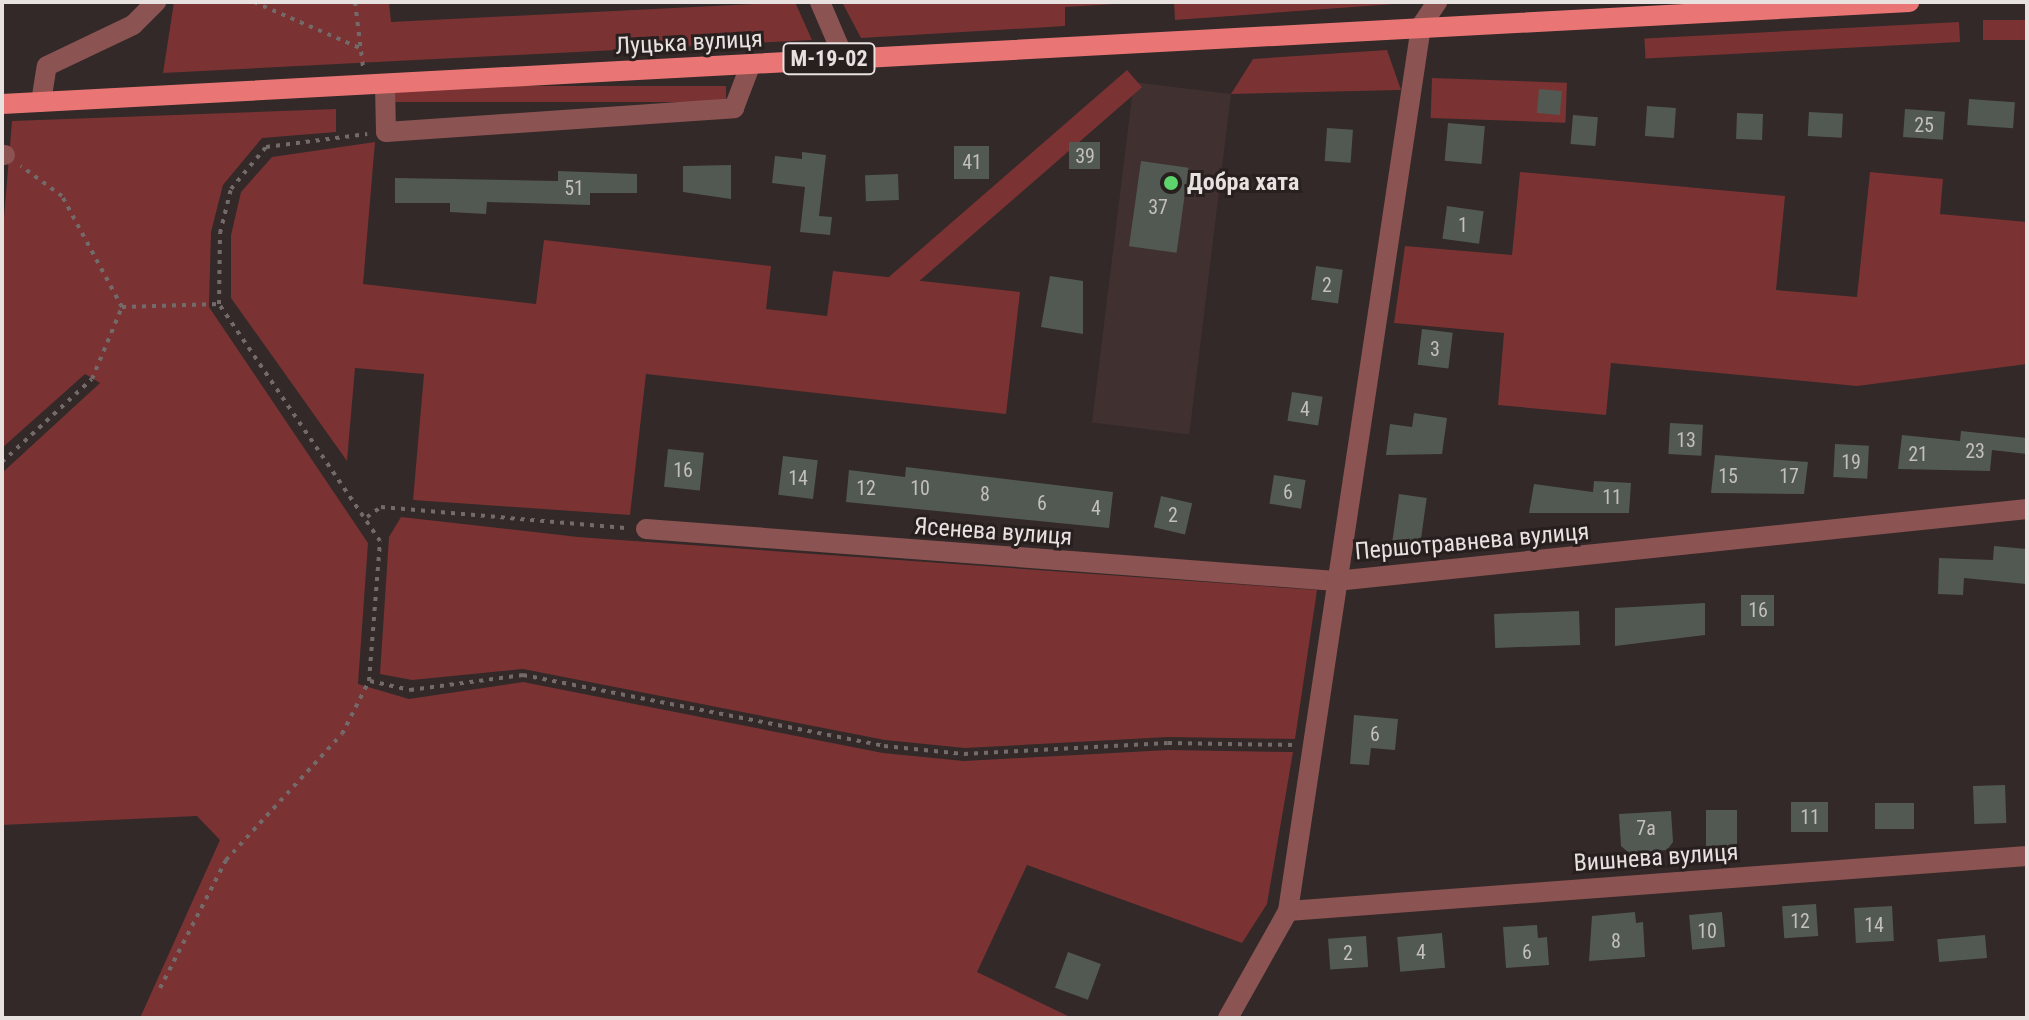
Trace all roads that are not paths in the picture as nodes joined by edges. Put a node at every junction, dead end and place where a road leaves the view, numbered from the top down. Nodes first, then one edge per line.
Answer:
1 (156, 2) edge
2 (820, 2) edge
3 (1437, 2) edge
4 (1909, 2) edge
5 (1421, 26) junction
6 (844, 58) junction
7 (750, 66) junction
8 (375, 85) junction
9 (41, 102) junction
10 (2, 104) edge
11 (2027, 509) edge
12 (646, 529) road end
13 (1336, 581) junction
14 (2027, 856) edge
15 (1288, 911) junction
16 (1228, 1018) edge

1 - 9 street
2 - 6 street
3 - 5 street
4 - 5 main road, Луцька вулиця / М-19-02
5 - 6 main road, Луцька вулиця / М-19-02
5 - 13 street, Першотравнева вулиця
6 - 7 main road, Луцька вулиця / М-19-02
7 - 8 main road, Луцька вулиця / М-19-02
7 - 8 street
8 - 9 main road, Луцька вулиця / М-19-02
9 - 10 main road, М-19-02
11 - 13 street, Першотравнева вулиця
12 - 13 street, Ясенева вулиця
13 - 15 street
14 - 15 street, Вишнева вулиця
15 - 16 street

